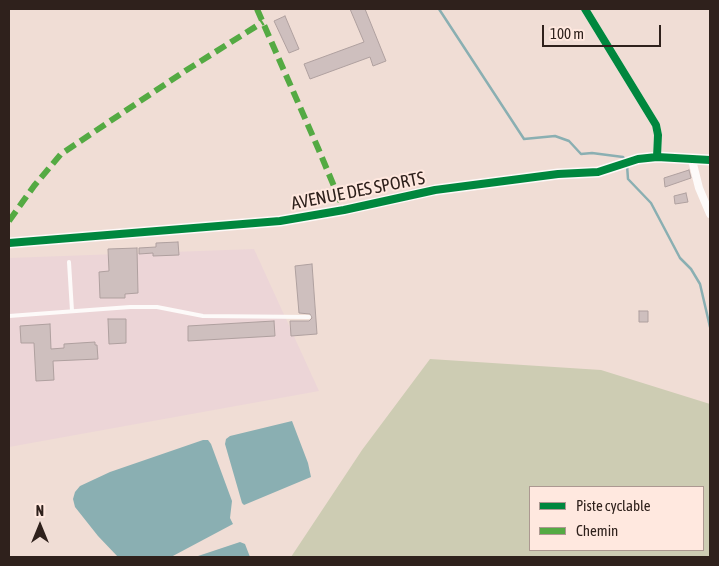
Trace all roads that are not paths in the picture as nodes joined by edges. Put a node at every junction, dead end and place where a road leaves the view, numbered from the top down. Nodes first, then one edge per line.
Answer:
1 (585, 9) edge
2 (657, 158) junction
3 (692, 160) junction
4 (710, 160) edge
5 (710, 214) edge
6 (9, 243) edge
7 (69, 262) dead end
8 (72, 311) junction
9 (9, 316) edge
10 (309, 317) dead end

1 - 2 street
2 - 3 street, AVENUE DES SPORTS
2 - 6 street, AVENUE DES SPORTS
3 - 4 street, AVENUE DES SPORTS
3 - 5 street
7 - 8 lane
8 - 9 lane
8 - 10 lane

